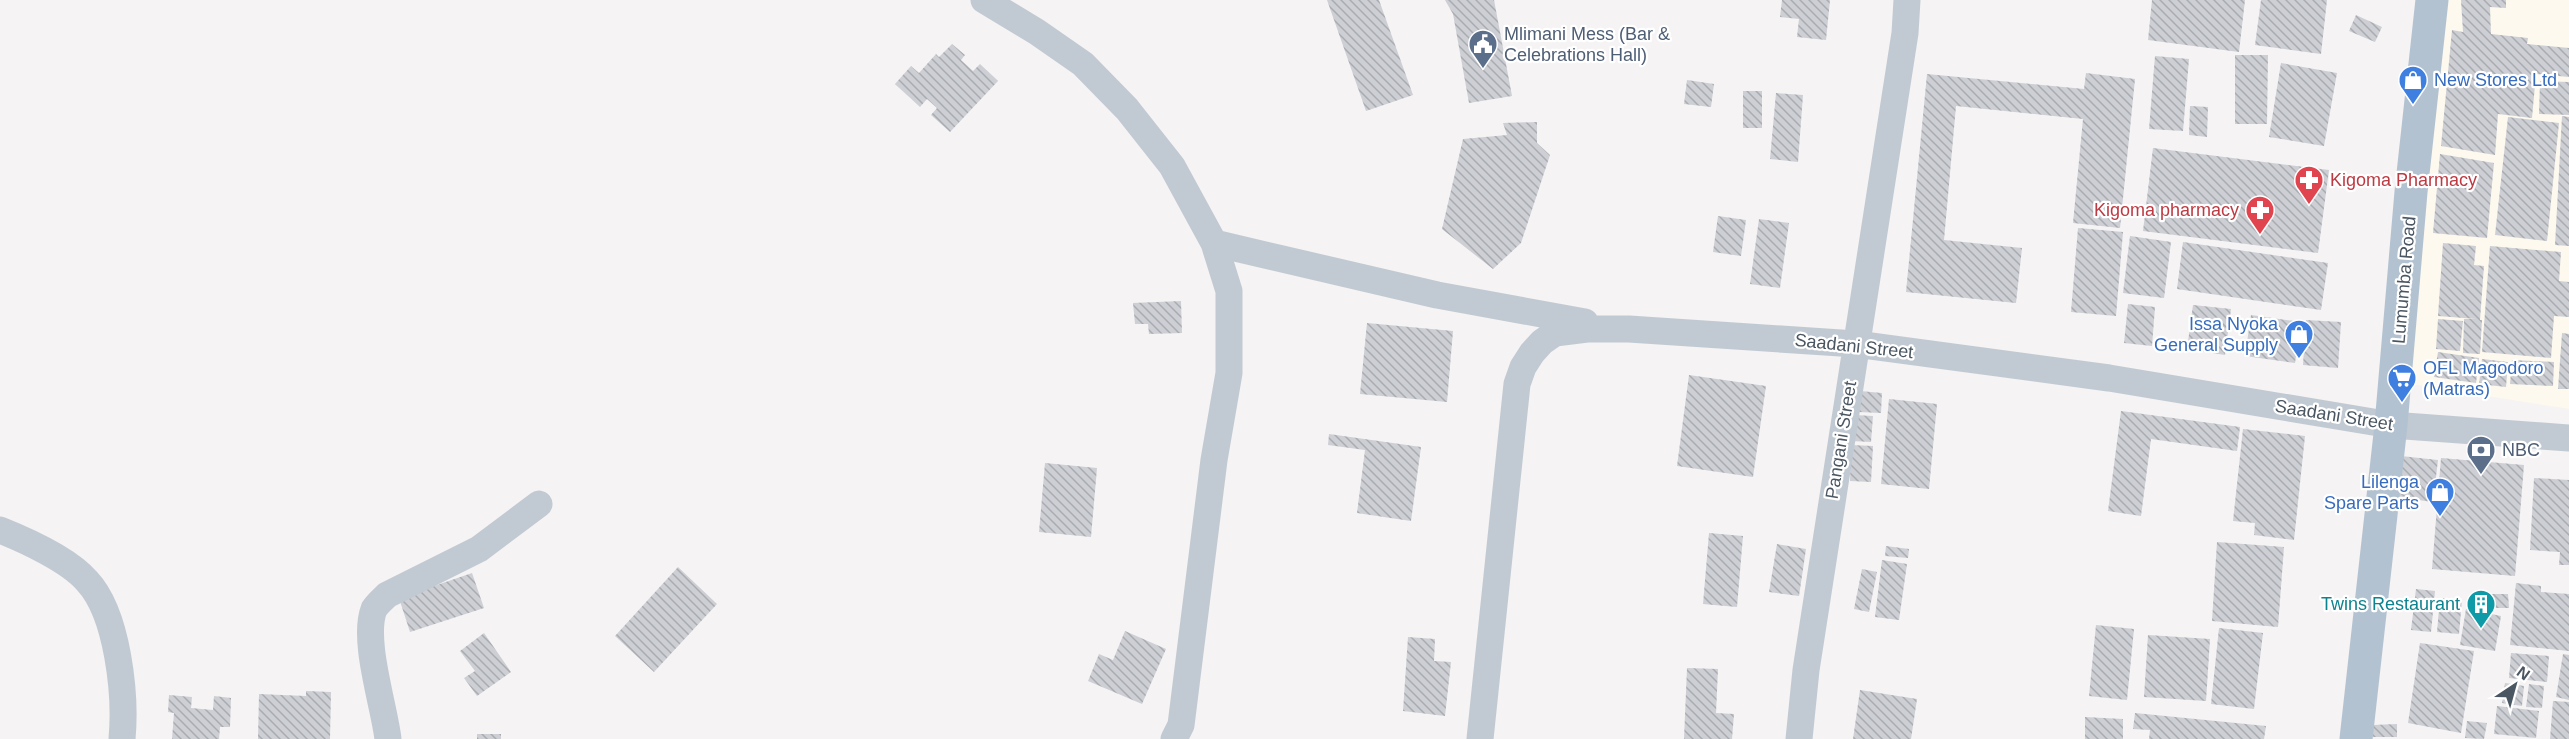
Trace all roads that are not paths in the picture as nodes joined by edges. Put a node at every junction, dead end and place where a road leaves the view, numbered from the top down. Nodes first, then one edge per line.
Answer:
1 (984, 0) edge
2 (1907, 0) edge
3 (2432, 0) edge
4 (1214, 243) junction
5 (1629, 329) junction
6 (1856, 344) junction
7 (2391, 425) junction
8 (2569, 438) edge
9 (539, 504) dead end
10 (0, 530) edge
11 (123, 739) edge
12 (388, 739) edge
13 (1174, 739) edge
14 (1480, 739) edge
15 (1799, 739) edge
16 (2356, 739) edge

1 - 4 street
2 - 6 street, Pangani Street
3 - 7 main road, Lumumba Road
4 - 5 street
4 - 13 street
5 - 6 street, Saadani Street
5 - 14 street, Saadani Street
6 - 7 street, Saadani Street
6 - 15 street, Pangani Street
7 - 8 street, Saadani Street
7 - 16 main road, Lumumba Road
9 - 12 street
10 - 11 street

